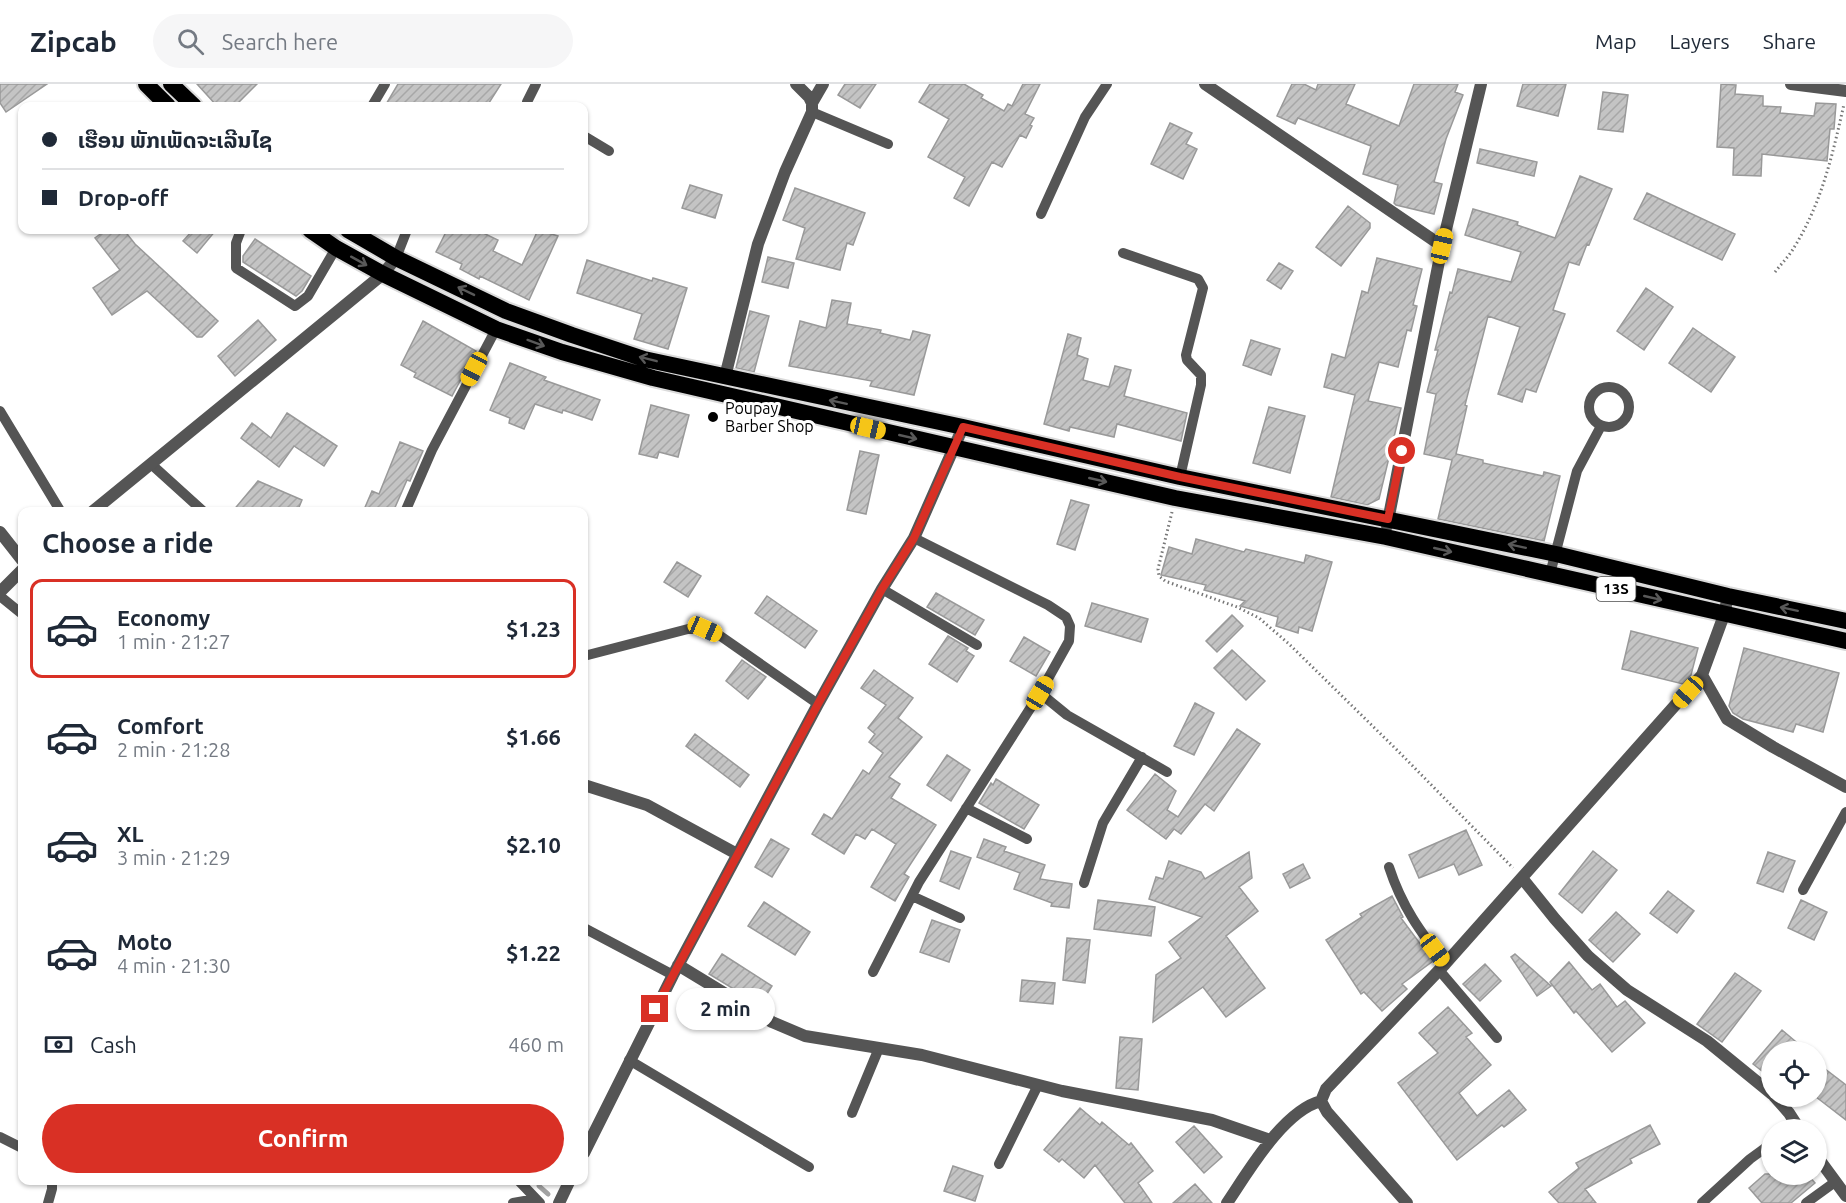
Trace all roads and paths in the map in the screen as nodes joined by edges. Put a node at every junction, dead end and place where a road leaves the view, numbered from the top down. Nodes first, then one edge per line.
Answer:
1 (146, 84) edge
2 (171, 84) edge
3 (386, 84) edge
4 (536, 84) edge
5 (796, 84) edge
6 (823, 84) edge
7 (1107, 84) edge
8 (1205, 84) edge
9 (1480, 84) edge
10 (1791, 84) edge
11 (1845, 97) edge
12 (164, 102) edge
13 (190, 102) edge
14 (375, 102) edge
15 (527, 102) edge
16 (812, 108) junction
17 (588, 138) edge
18 (888, 144) dead end
19 (609, 151) dead end
20 (1041, 214) dead end
21 (239, 234) edge
22 (316, 234) edge
23 (355, 234) edge
24 (405, 234) edge
25 (1442, 246) junction
26 (336, 248) junction
27 (1123, 253) dead end
28 (396, 258) junction
29 (1775, 272) dead end
30 (383, 274) junction
31 (496, 329) junction
32 (725, 377) junction
33 (0, 411) edge
34 (1601, 426) dead end
35 (963, 427) junction
36 (955, 448) junction
37 (151, 464) junction
38 (1180, 477) junction
39 (1175, 498) junction
40 (58, 507) edge
41 (98, 507) edge
42 (198, 507) edge
43 (407, 507) edge
44 (1388, 519) junction
45 (0, 532) edge
46 (1386, 537) junction
47 (914, 538) junction
48 (1556, 554) junction
49 (18, 555) edge
50 (18, 574) edge
51 (1550, 574) junction
52 (882, 589) junction
53 (0, 594) edge
54 (1728, 596) junction
55 (18, 610) edge
56 (1724, 615) junction
57 (1846, 621) edge
58 (1846, 641) edge
59 (977, 645) dead end
60 (588, 655) edge
61 (1702, 675) junction
62 (1040, 693) junction
63 (818, 704) junction
64 (1142, 757) junction
65 (1167, 772) dead end
66 (588, 786) edge
67 (1846, 787) edge
68 (966, 808) junction
69 (1846, 812) edge
70 (1027, 839) dead end
71 (737, 854) junction
72 (1389, 867) dead end
73 (1522, 878) junction
74 (1084, 883) dead end
75 (1803, 890) dead end
76 (912, 896) junction
77 (960, 918) dead end
78 (588, 930) edge
79 (1442, 967) junction
80 (675, 970) junction
81 (873, 972) dead end
82 (1497, 1038) dead end
83 (879, 1048) junction
84 (629, 1060) junction
85 (1038, 1085) junction
86 (1761, 1085) edge
87 (1321, 1101) junction
88 (852, 1113) dead end
89 (0, 1137) edge
90 (1270, 1140) junction
91 (588, 1145) edge
92 (18, 1146) edge
93 (1761, 1151) edge
94 (999, 1164) dead end
95 (809, 1167) dead end
96 (1827, 1171) edge
97 (1835, 1182) junction
98 (52, 1185) edge
99 (523, 1185) edge
100 (568, 1185) edge
101 (1846, 1196) edge
102 (538, 1201) edge
103 (48, 1203) edge
104 (513, 1203) edge
105 (559, 1203) edge
106 (1227, 1203) edge
107 (1407, 1203) edge
108 (1702, 1203) edge
109 (1806, 1203) edge

1 - 12 highway
2 - 13 highway
3 - 14 lane
4 - 15 lane
5 - 16 street
6 - 16 street
7 - 20 lane
8 - 25 street
9 - 25 street
10 - 11 street
11 - 29 path
16 - 18 lane
16 - 32 street
17 - 19 lane
21 - 26 lane
22 - 26 highway, 13S
23 - 28 highway, 13S
24 - 28 lane
25 - 44 street
26 -> 30 highway, 13S
27 - 38 lane
28 - 30 street
32 -> 28 highway, 13S
30 - 31 highway, 13S
30 - 37 street
31 -> 36 highway, 13S
31 - 43 lane
35 -> 32 highway, 13S
33 - 40 lane
34 - 48 lane
35 - 36 street
35 - 38 highway, 13S
36 -> 39 highway, 13S
36 - 47 street
37 - 41 street
37 - 42 lane
38 - 44 highway, 13S
39 - 46 highway, 13S
39 - 73 path
44 - 46 street
48 -> 44 highway, 13S
45 - 49 street
46 -> 51 highway, 13S
47 - 52 street
47 - 62 lane
48 - 51 lane
48 - 54 highway, 13S
50 - 53 street
51 -> 56 highway, 13S
52 - 59 lane
52 - 63 street
53 - 55 lane
54 - 56 street
57 -> 54 highway, 13S
56 - 58 highway, 13S
56 - 61 street
60 - 63 lane
61 - 67 street
61 - 73 street
62 - 64 lane
62 - 68 lane
63 - 71 street
64 - 65 lane
64 - 74 lane
66 - 71 street
68 - 70 lane
68 - 76 lane
69 - 75 lane
71 - 80 street
72 - 79 lane
73 - 79 street
73 - 86 street
76 - 77 lane
76 - 81 lane
78 - 80 lane
79 - 82 lane
79 - 87 street
80 - 83 street
80 - 84 street
83 - 85 street
83 - 88 lane
84 - 91 street
84 - 95 lane
85 - 90 street
85 - 94 lane
87 - 90 street
87 - 107 street
89 - 92 lane
90 - 106 street
93 - 108 lane
96 - 97 street
97 - 101 street
97 - 109 lane
98 - 103 lane
99 - 102 lane
100 - 105 street
102 - 104 lane

